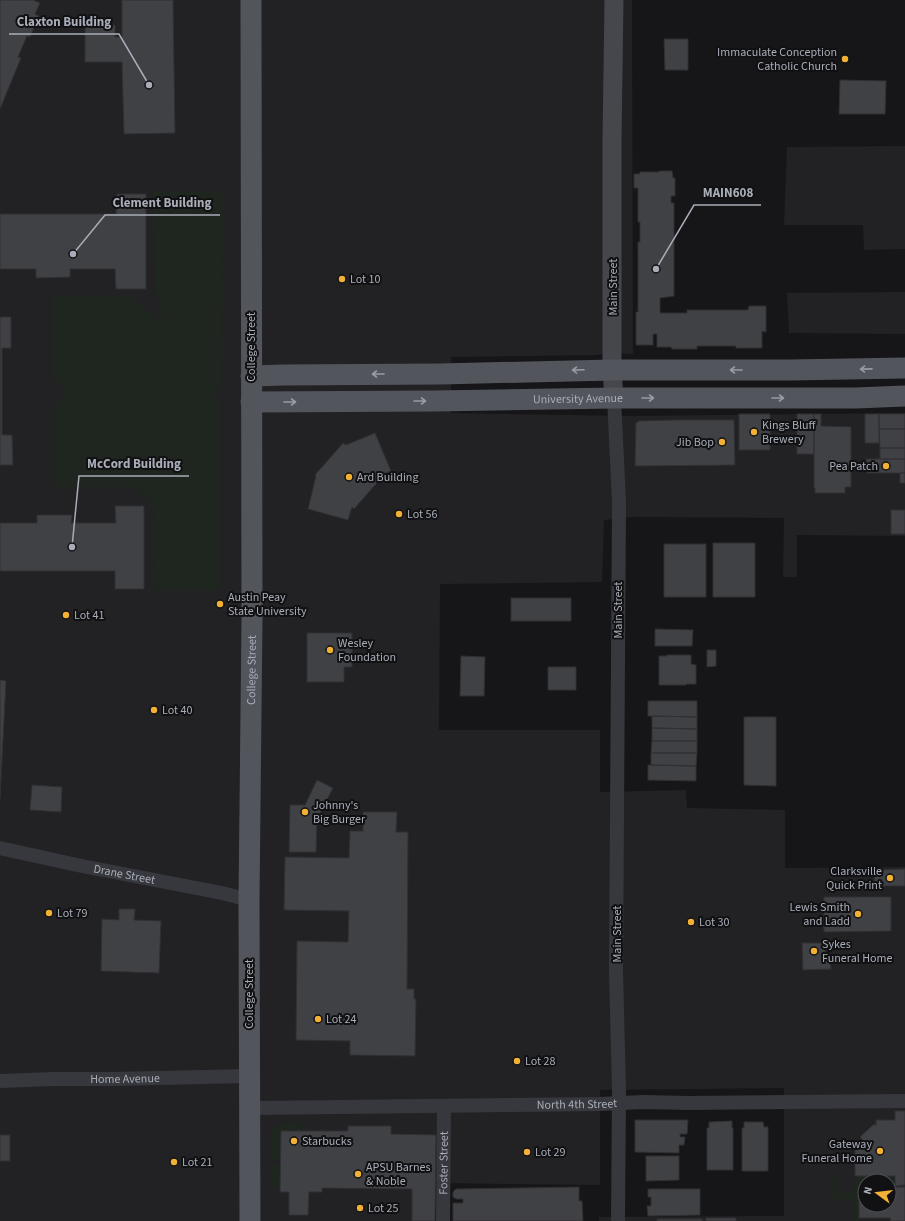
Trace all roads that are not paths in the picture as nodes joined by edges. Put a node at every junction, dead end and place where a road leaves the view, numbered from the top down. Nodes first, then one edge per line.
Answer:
1 (251, 0) edge
2 (614, 0) edge
3 (905, 368) edge
4 (612, 370) junction
5 (252, 376) junction
6 (905, 396) edge
7 (614, 398) junction
8 (251, 402) junction
9 (0, 848) edge
10 (249, 900) junction
11 (249, 1076) junction
12 (0, 1081) edge
13 (905, 1101) edge
14 (618, 1103) junction
15 (444, 1106) junction
16 (249, 1108) junction
17 (250, 1221) edge
18 (443, 1221) edge
19 (618, 1221) edge

1 - 5 main road, College Street
2 - 4 street, Main Street
3 -> 4 main road
4 -> 5 main road
4 - 7 street, Main Street
5 - 8 main road, College Street
7 -> 6 main road, University Avenue
8 -> 7 main road, University Avenue
7 - 14 street, Main Street
8 - 10 main road, College Street
9 - 10 street, Drane Street
10 - 11 main road, College Street
11 - 12 street, Home Avenue
11 - 16 main road, College Street
13 - 14 street, North 4th Street
14 - 15 street, North 4th Street
14 - 19 street, Main Street
15 - 16 street, North 4th Street
15 - 18 street, Foster Street
16 - 17 main road, College Street

